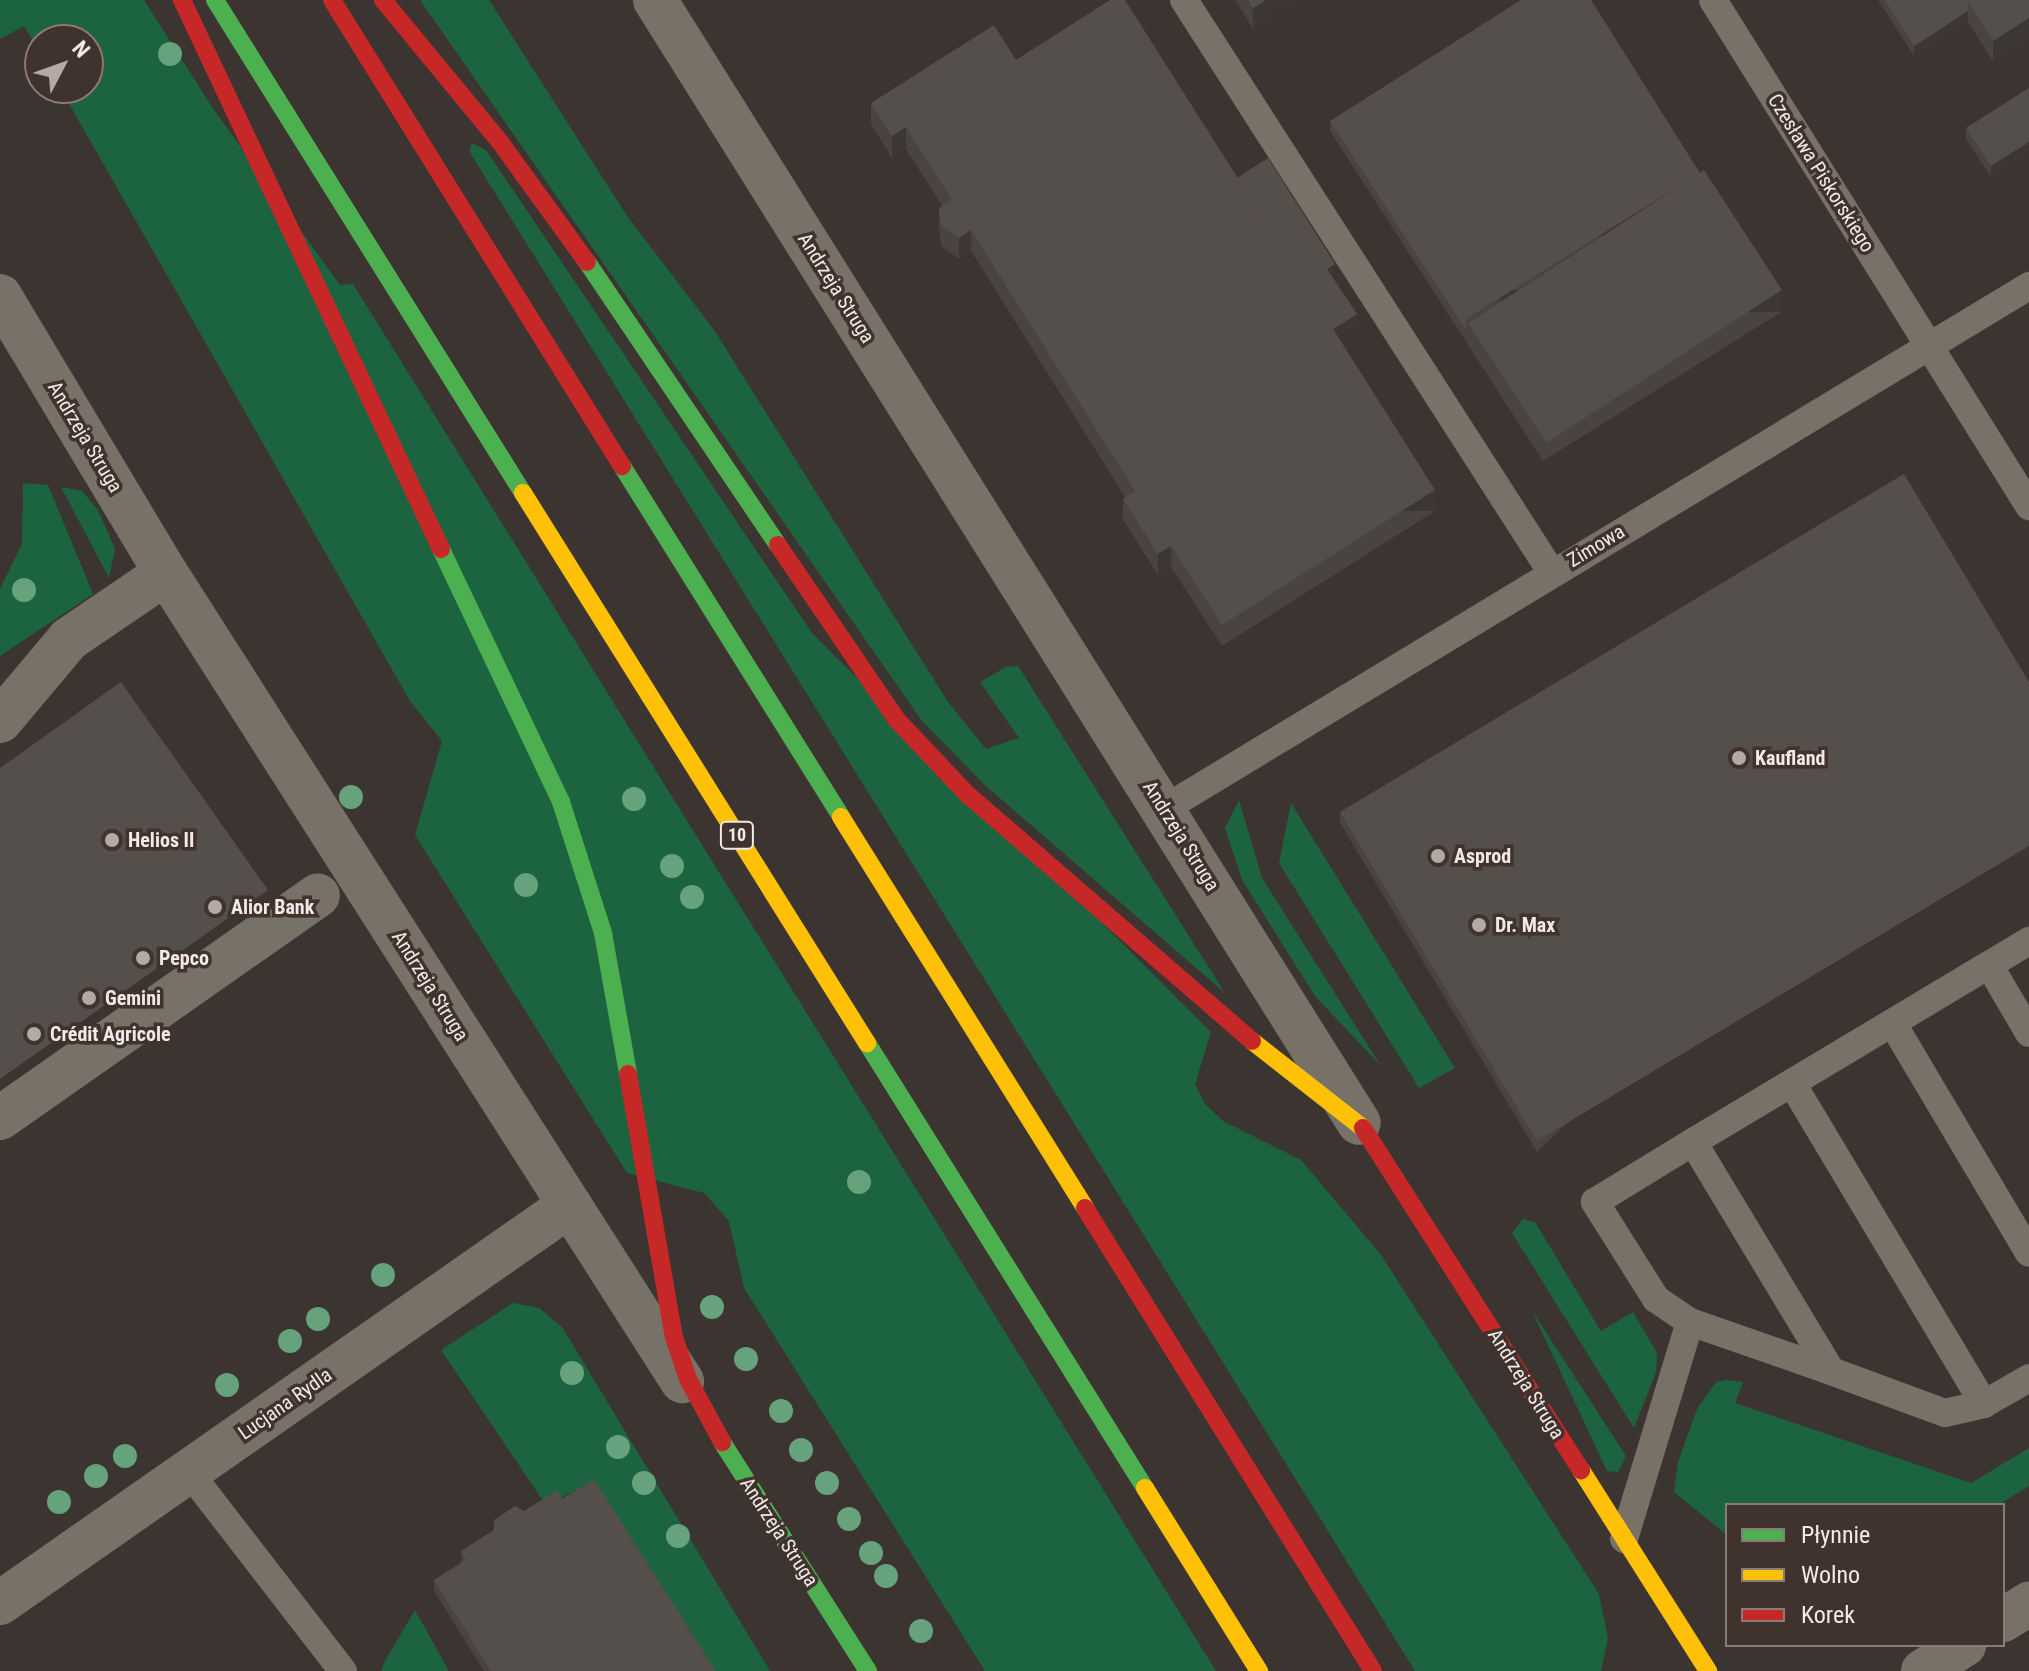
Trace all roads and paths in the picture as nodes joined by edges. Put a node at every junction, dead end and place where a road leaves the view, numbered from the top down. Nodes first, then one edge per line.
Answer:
1 (182, 0) edge
2 (215, 0) edge
3 (332, 0) edge
4 (383, 0) edge
5 (655, 0) edge
6 (1184, 0) edge
7 (1713, 0) edge
8 (2029, 286) edge
9 (0, 296) edge
10 (1931, 345) junction
11 (2029, 506) edge
12 (166, 573) junction
13 (1552, 573) junction
14 (0, 721) edge
15 (1164, 809) junction
16 (318, 895) dead end
17 (2029, 941) edge
18 (1989, 965) junction
19 (1893, 1024) junction
20 (2029, 1033) edge
21 (1793, 1085) junction
22 (0, 1118) edge
23 (1363, 1128) junction
24 (1693, 1142) junction
25 (570, 1205) junction
26 (2029, 1253) edge
27 (1690, 1322) junction
28 (1831, 1371) junction
29 (2029, 1378) edge
30 (1984, 1404) junction
31 (722, 1442) junction
32 (189, 1472) junction
33 (1624, 1539) junction
34 (0, 1603) edge
35 (2029, 1604) edge
36 (2005, 1619) edge
37 (1961, 1647) edge
38 (343, 1671) edge
39 (868, 1671) edge
40 (1259, 1671) edge
41 (1373, 1671) edge
42 (1708, 1671) edge
43 (1923, 1671) edge

1 - 31 main road
2 - 40 main road, 10
3 - 41 main road
4 - 23 main road
5 - 15 street, Andrzeja Struga
6 - 13 lane
7 - 10 lane, Czesława Piskorskiego
8 - 10 lane, Zimowa
9 - 12 street, Andrzeja Struga
10 - 11 lane, Czesława Piskorskiego
10 - 13 lane, Zimowa
12 - 14 street
12 - 25 street, Andrzeja Struga
13 - 15 lane, Zimowa
15 - 23 street, Andrzeja Struga
16 - 22 street
17 - 18 lane
18 - 19 lane
18 - 20 lane
19 - 21 lane
19 - 26 lane
21 - 24 lane
21 - 30 lane
23 - 33 main road, Andrzeja Struga
24 - 27 lane
24 - 28 lane
25 - 31 street, Andrzeja Struga
25 - 32 street, Lucjana Rydla
27 - 28 lane
27 - 33 lane
28 - 30 lane
29 - 30 lane
31 - 39 main road, Andrzeja Struga
32 - 34 street, Lucjana Rydla
32 - 38 lane
33 - 42 main road, Andrzeja Struga
35 - 36 street
37 - 43 street

